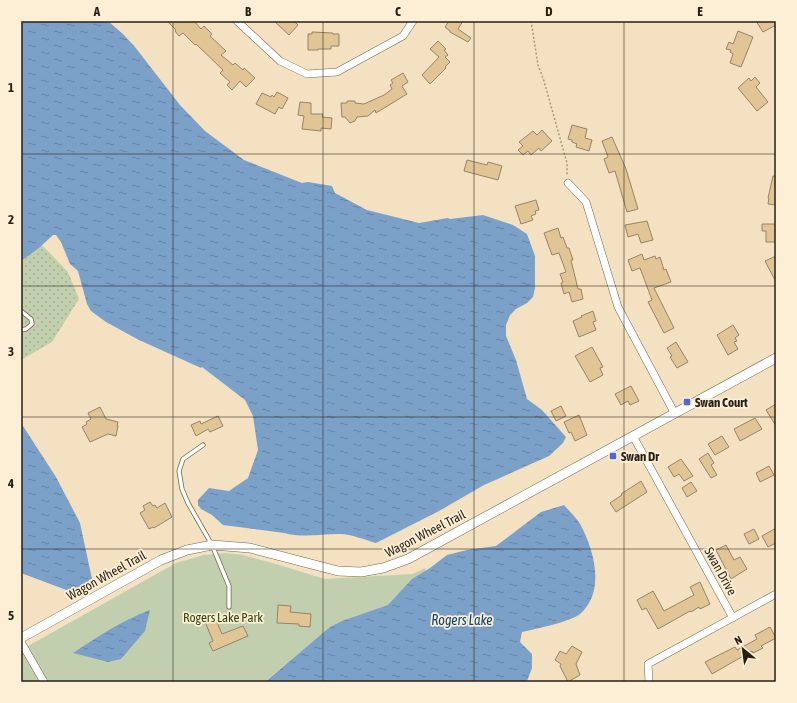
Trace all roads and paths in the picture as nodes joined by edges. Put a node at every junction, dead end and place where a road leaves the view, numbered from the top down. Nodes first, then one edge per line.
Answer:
1 (237, 21) edge
2 (413, 21) edge
3 (531, 21) edge
4 (568, 184) joint
5 (21, 311) edge
6 (21, 330) edge
7 (776, 358) edge
8 (675, 414) junction
9 (633, 436) junction
10 (203, 445) dead end
11 (212, 545) junction
12 (776, 594) edge
13 (229, 607) dead end
14 (733, 618) junction
15 (21, 638) edge
16 (21, 642) edge
17 (44, 682) edge
18 (649, 682) edge

1 - 2 street
3 - 4 path
4 - 8 street
5 - 6 lane
7 - 8 street, Wagon Wheel Trail
8 - 9 street, Wagon Wheel Trail
9 - 11 street, Wagon Wheel Trail
9 - 14 street, Swan Drive
10 - 11 lane
11 - 13 lane
11 - 15 street, Wagon Wheel Trail
12 - 14 street
14 - 18 street
16 - 17 street

